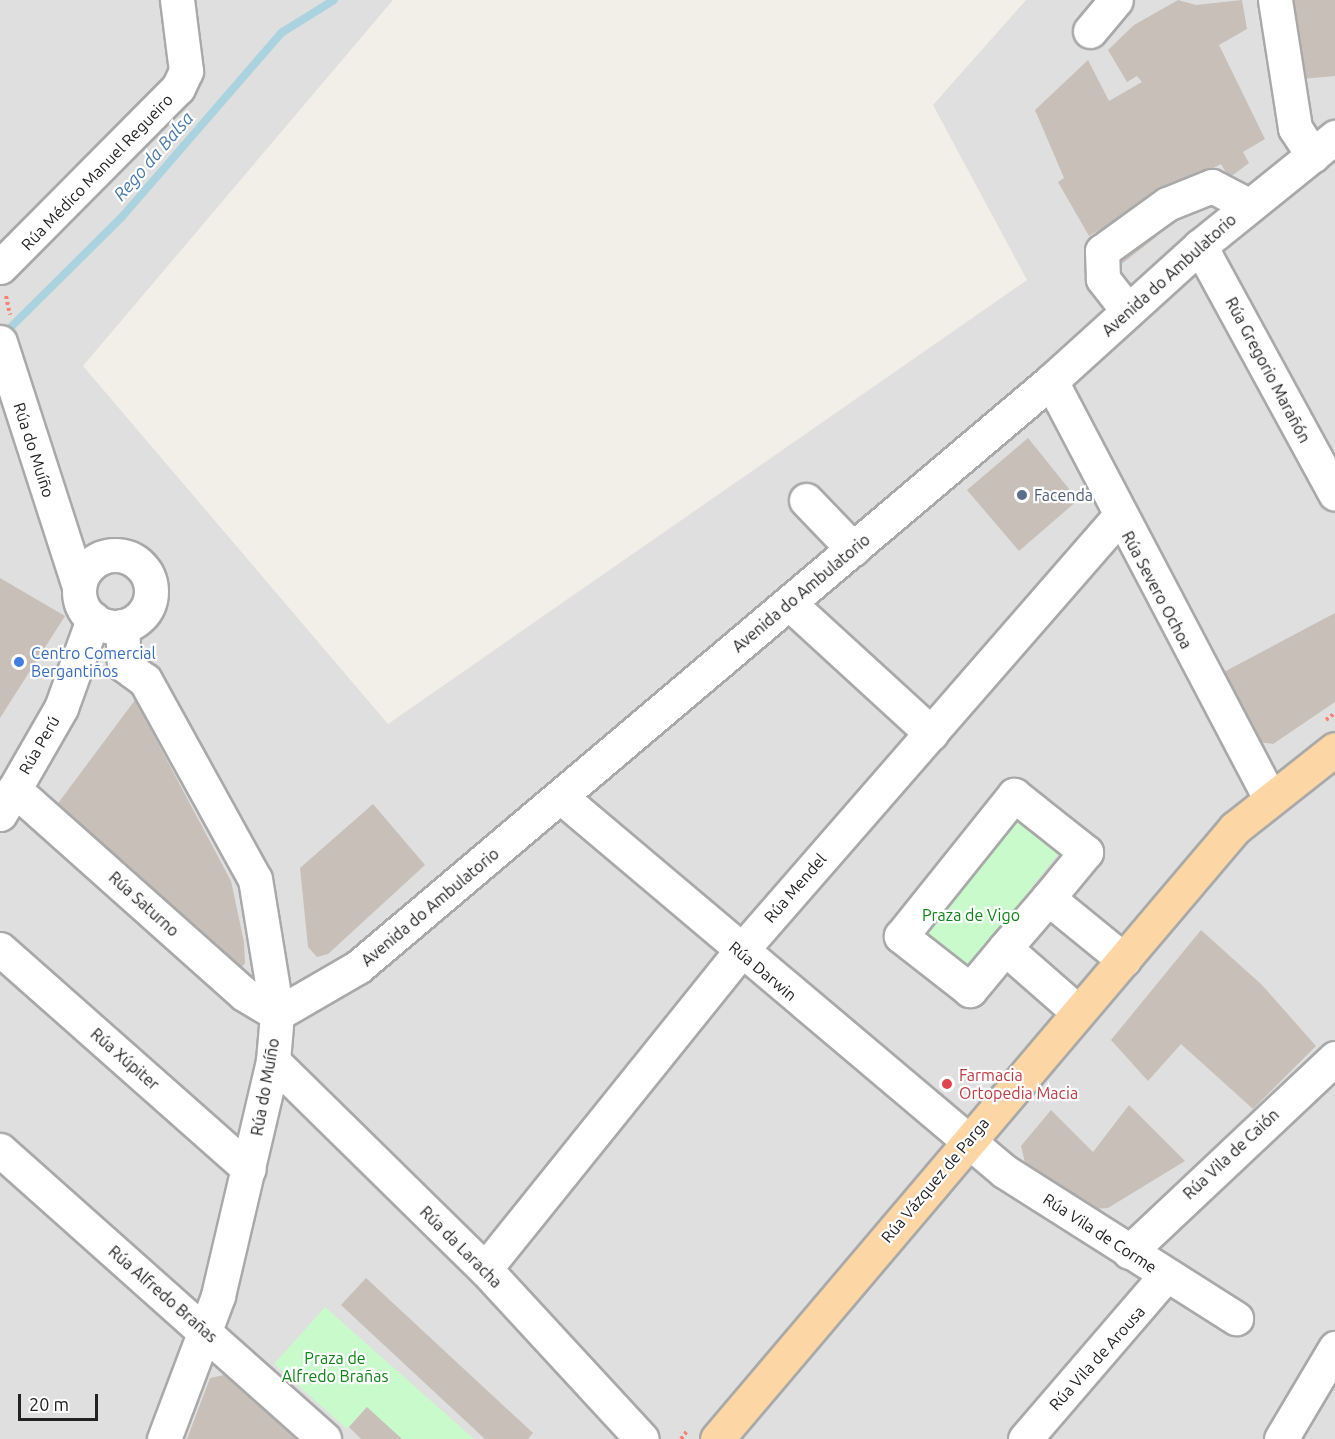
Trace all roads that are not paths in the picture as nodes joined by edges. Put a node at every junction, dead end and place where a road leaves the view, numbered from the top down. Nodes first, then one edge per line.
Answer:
1 (177, 0) edge
2 (1116, 0) edge
3 (1275, 0) edge
4 (1090, 31) dead end
5 (1324, 146) edge
6 (1248, 205) junction
7 (1200, 246) junction
8 (0, 267) edge
9 (1128, 311) junction
10 (4, 356) edge
11 (1051, 381) junction
12 (1335, 494) edge
13 (806, 500) dead end
14 (1118, 518) junction
15 (60, 528) junction
16 (853, 549) junction
17 (112, 555) junction
18 (80, 587) junction
19 (789, 603) junction
20 (116, 622) junction
21 (134, 672) junction
22 (79, 681) junction
23 (61, 708) junction
24 (931, 733) junction
25 (1335, 749) edge
26 (1269, 796) junction
27 (561, 797) junction
28 (7, 802) edge
29 (1048, 898) junction
30 (1005, 948) junction
31 (0, 949) edge
32 (740, 952) junction
33 (1124, 960) junction
34 (1078, 1012) junction
35 (277, 1014) junction
36 (1335, 1058) edge
37 (273, 1061) junction
38 (968, 1141) junction
39 (0, 1150) edge
40 (249, 1169) junction
41 (1129, 1252) junction
42 (485, 1269) junction
43 (1166, 1275) junction
44 (1236, 1318) dead end
45 (208, 1333) junction
46 (1335, 1348) edge
47 (164, 1439) edge
48 (324, 1439) edge
49 (642, 1439) edge
50 (717, 1439) edge
51 (1025, 1439) edge
52 (1281, 1439) edge

1 - 8 street, Rúa Médico Manuel Regueiro
2 - 4 street
3 - 5 street, Avenida do Ambulatorio
5 - 6 street, Avenida do Ambulatorio
6 - 7 street, Avenida do Ambulatorio
6 - 9 street
7 - 9 street, Avenida do Ambulatorio
7 - 12 street, Rúa Gregorio Marañón
9 - 11 street, Avenida do Ambulatorio
10 - 15 street, Rúa do Muíño
11 - 14 street, Rúa Severo Ochoa
11 - 16 street, Avenida do Ambulatorio
13 - 16 street
14 - 24 street, Rúa Mendel
14 - 26 street, Rúa Severo Ochoa
15 - 17 street, Rúa do Muíño
15 - 18 street, Rúa do Muíño
16 - 19 street, Avenida do Ambulatorio
17 - 18 street
17 - 20 street, Rúa do Muíño
18 - 20 street, Rúa do Muíño
19 - 24 street
19 - 27 street, Avenida do Ambulatorio
20 - 21 street, Rúa do Muíño
20 - 22 street, Rúa Perú
20 - 23 street, Rúa Perú
21 - 22 street, Rúa Perú
21 - 35 street, Rúa do Muíño
22 - 23 street, Rúa Perú
23 - 28 street, Rúa Perú
24 - 32 street, Rúa Mendel
25 - 26 main road, Rúa Vázquez de Parga
26 - 33 main road, Rúa Vázquez de Parga
27 - 32 street, Rúa Darwin
27 - 35 street, Avenida do Ambulatorio
28 - 35 street, Rúa Saturno
29 - 30 street
29 - 30 street
29 - 33 street
30 - 34 street
31 - 40 street, Rúa Xúpiter
32 - 38 street, Rúa Darwin
32 - 42 street, Rúa Mendel
33 - 34 main road, Rúa Vázquez de Parga
34 - 38 main road, Rúa Vázquez de Parga
35 - 37 street, Rúa do Muíño
36 - 41 street, Rúa Vila de Caión
37 - 40 street, Rúa do Muíño
37 - 42 street, Rúa da Laracha
38 - 41 street, Rúa Vila de Corme
38 - 50 main road, Rúa Vázquez de Parga
39 - 45 street, Rúa Alfredo Brañas
40 - 45 street, Rúa do Muíño
41 - 43 street, Rúa Vila de Corme
42 - 49 street, Rúa da Laracha
43 - 44 street, Rúa Vila de Corme
43 - 51 street, Rúa Vila de Arousa
45 - 47 street, Rúa do Muíño
45 - 48 street, Rúa Alfredo Brañas
46 - 52 street

